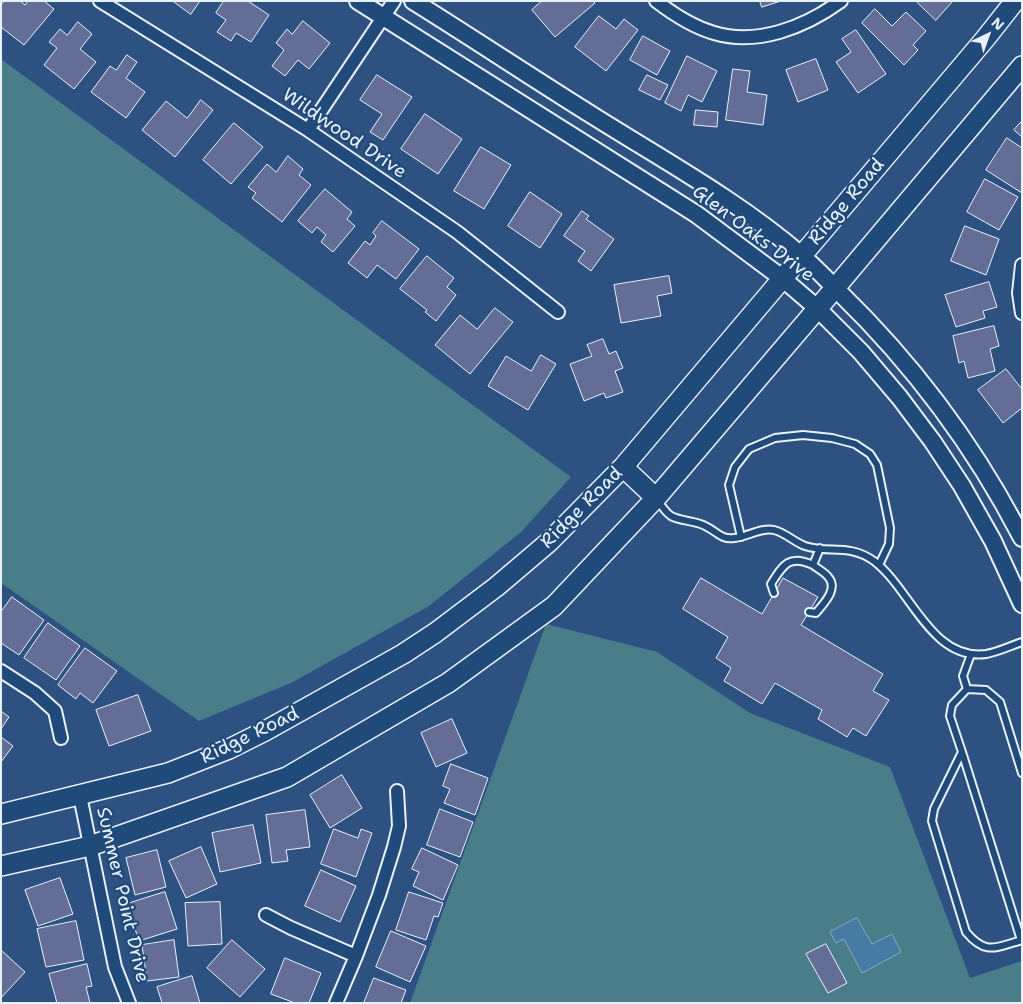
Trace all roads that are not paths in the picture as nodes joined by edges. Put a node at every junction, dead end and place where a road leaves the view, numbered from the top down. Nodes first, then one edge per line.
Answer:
1 (100, 1) edge
2 (358, 1) edge
3 (394, 1) edge
4 (413, 1) edge
5 (656, 1) edge
6 (841, 1) edge
7 (1015, 1) edge
8 (383, 18) junction
9 (1022, 66) edge
10 (308, 130) junction
11 (802, 256) junction
12 (1022, 265) edge
13 (782, 278) junction
14 (835, 288) junction
15 (817, 308) junction
16 (558, 312) dead end
17 (1022, 314) edge
18 (623, 467) junction
19 (656, 498) junction
20 (741, 537) junction
21 (1022, 538) edge
22 (820, 548) junction
23 (813, 565) junction
24 (879, 565) junction
25 (774, 593) dead end
26 (1022, 604) edge
27 (809, 612) dead end
28 (1022, 642) edge
29 (972, 654) junction
30 (1, 671) edge
31 (967, 689) junction
32 (62, 738) dead end
33 (962, 752) junction
34 (1022, 773) edge
35 (397, 791) dead end
36 (80, 796) junction
37 (1, 814) edge
38 (90, 846) junction
39 (1, 866) edge
40 (266, 915) dead end
41 (1021, 940) edge
42 (356, 956) junction
43 (129, 1003) edge
44 (336, 1003) edge

1 - 10 street, Wildwood Drive
2 - 8 street, Glen Oaks Drive
3 - 8 street
4 - 11 street, Glen Oaks Drive
5 - 6 street
7 - 11 main road, Ridge Road
8 - 10 street
8 - 13 street, Glen Oaks Drive
9 - 14 main road
10 - 16 street, Wildwood Drive
11 - 13 main road, Ridge Road
11 - 14 street, Glen Oaks Drive
12 - 17 street
13 - 15 street, Glen Oaks Drive
13 - 18 main road, Ridge Road
14 - 15 main road
14 - 21 street, Glen Oaks Drive
15 - 19 main road
15 - 26 street, Glen Oaks Drive
18 - 19 main road
18 - 36 main road, Ridge Road
19 - 20 lane
19 - 38 main road
20 - 22 lane
20 - 24 lane
22 - 23 lane
22 - 24 lane
23 - 25 lane
23 - 27 lane
24 - 29 lane
28 - 29 lane
29 - 31 lane
30 - 32 street
31 - 33 lane
31 - 34 lane
33 - 41 lane
33 - 41 lane
35 - 42 street
36 - 37 main road, Ridge Road
36 - 38 street, Summer Point Drive
38 - 39 main road
38 - 43 street, Summer Point Drive
40 - 42 street
42 - 44 street

